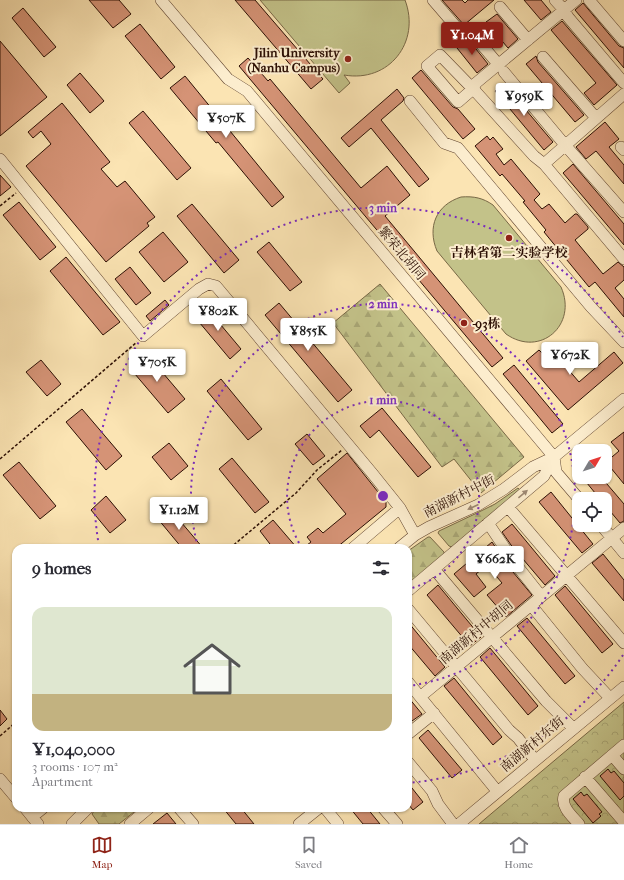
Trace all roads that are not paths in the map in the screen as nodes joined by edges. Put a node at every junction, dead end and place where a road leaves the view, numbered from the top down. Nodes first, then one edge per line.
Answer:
1 (160, 0) edge
2 (433, 0) edge
3 (555, 0) edge
4 (576, 0) edge
5 (589, 0) edge
6 (500, 8) dead end
7 (564, 10) junction
8 (458, 29) dead end
9 (470, 31) dead end
10 (528, 40) junction
11 (624, 41) edge
12 (543, 57) dead end
13 (501, 68) junction
14 (624, 84) edge
15 (624, 94) edge
16 (410, 101) dead end
17 (596, 118) junction
18 (565, 145) junction
19 (0, 159) edge
20 (544, 164) junction
21 (624, 212) edge
22 (622, 254) edge
23 (624, 342) edge
24 (624, 399) edge
25 (554, 457) junction
26 (573, 492) edge
27 (508, 507) junction
28 (400, 508) junction
29 (488, 524) junction
30 (624, 528) edge
31 (606, 532) edge
32 (415, 535) junction
33 (611, 538) junction
34 (358, 544) edge
35 (404, 544) edge
36 (624, 553) edge
37 (434, 569) junction
38 (566, 576) junction
39 (412, 588) edge
40 (542, 596) junction
41 (531, 605) junction
42 (412, 614) edge
43 (492, 638) junction
44 (624, 643) edge
45 (456, 667) junction
46 (412, 687) edge
47 (624, 687) edge
48 (420, 697) junction
49 (610, 698) junction
50 (434, 713) junction
51 (573, 728) junction
52 (412, 731) edge
53 (624, 745) edge
54 (612, 755) junction
55 (536, 760) junction
56 (412, 767) edge
57 (624, 769) edge
58 (585, 777) junction
59 (0, 779) edge
60 (498, 791) junction
61 (12, 793) edge
62 (28, 812) edge
63 (84, 812) edge
64 (144, 812) edge
65 (182, 812) edge
66 (313, 812) edge
67 (328, 812) edge
68 (386, 812) edge
69 (35, 820) edge
70 (624, 822) edge
71 (72, 824) edge
72 (130, 824) edge
73 (192, 824) edge
74 (299, 824) edge
75 (338, 824) edge
76 (397, 824) edge
77 (453, 824) edge
78 (459, 824) edge
79 (579, 824) edge

1 - 25 street, 繁荣北胡同
2 - 8 street
3 - 7 street
4 - 7 street
5 - 11 street
6 - 10 street
7 - 10 street
7 - 14 street
9 - 13 street
10 - 13 street
12 - 17 street
13 - 18 street
13 - 20 street
15 - 17 street
16 - 23 street
17 - 18 street
18 - 20 street
18 - 21 street
19 - 28 street
20 - 22 street
24 - 25 street
25 - 26 street
27 -> 25 street
25 -> 32 street, 南湖新村中街
27 - 29 street
27 - 38 street
28 - 32 street
28 - 34 street
29 - 37 street
29 - 40 street
30 - 33 street, 南湖新村中胡同
31 - 33 street
32 - 35 street, 南湖新村中街
33 - 36 street
33 - 38 street, 南湖新村中胡同
37 - 39 street
37 - 43 street
38 - 40 street, 南湖新村中胡同
38 - 44 street
40 - 41 street, 南湖新村中胡同
41 - 43 street, 南湖新村中胡同
41 - 49 street
42 - 45 street
43 - 45 street, 南湖新村中胡同
43 - 51 street
45 - 48 street, 南湖新村中胡同
45 - 55 street
46 - 48 street
47 - 49 street, 南湖新村东街
48 - 50 street
49 - 51 street, 南湖新村东街
50 - 52 street
50 - 60 street
51 - 55 street, 南湖新村东街
53 - 54 street
54 - 57 street
54 - 58 street
55 - 60 street, 南湖新村东街
56 - 77 street
58 - 70 street
58 - 79 street
59 - 61 street
60 - 78 street, 南湖新村东街
62 - 69 street
63 - 71 street
64 - 72 street
65 - 73 street
66 - 74 street
67 - 75 street
68 - 76 street

